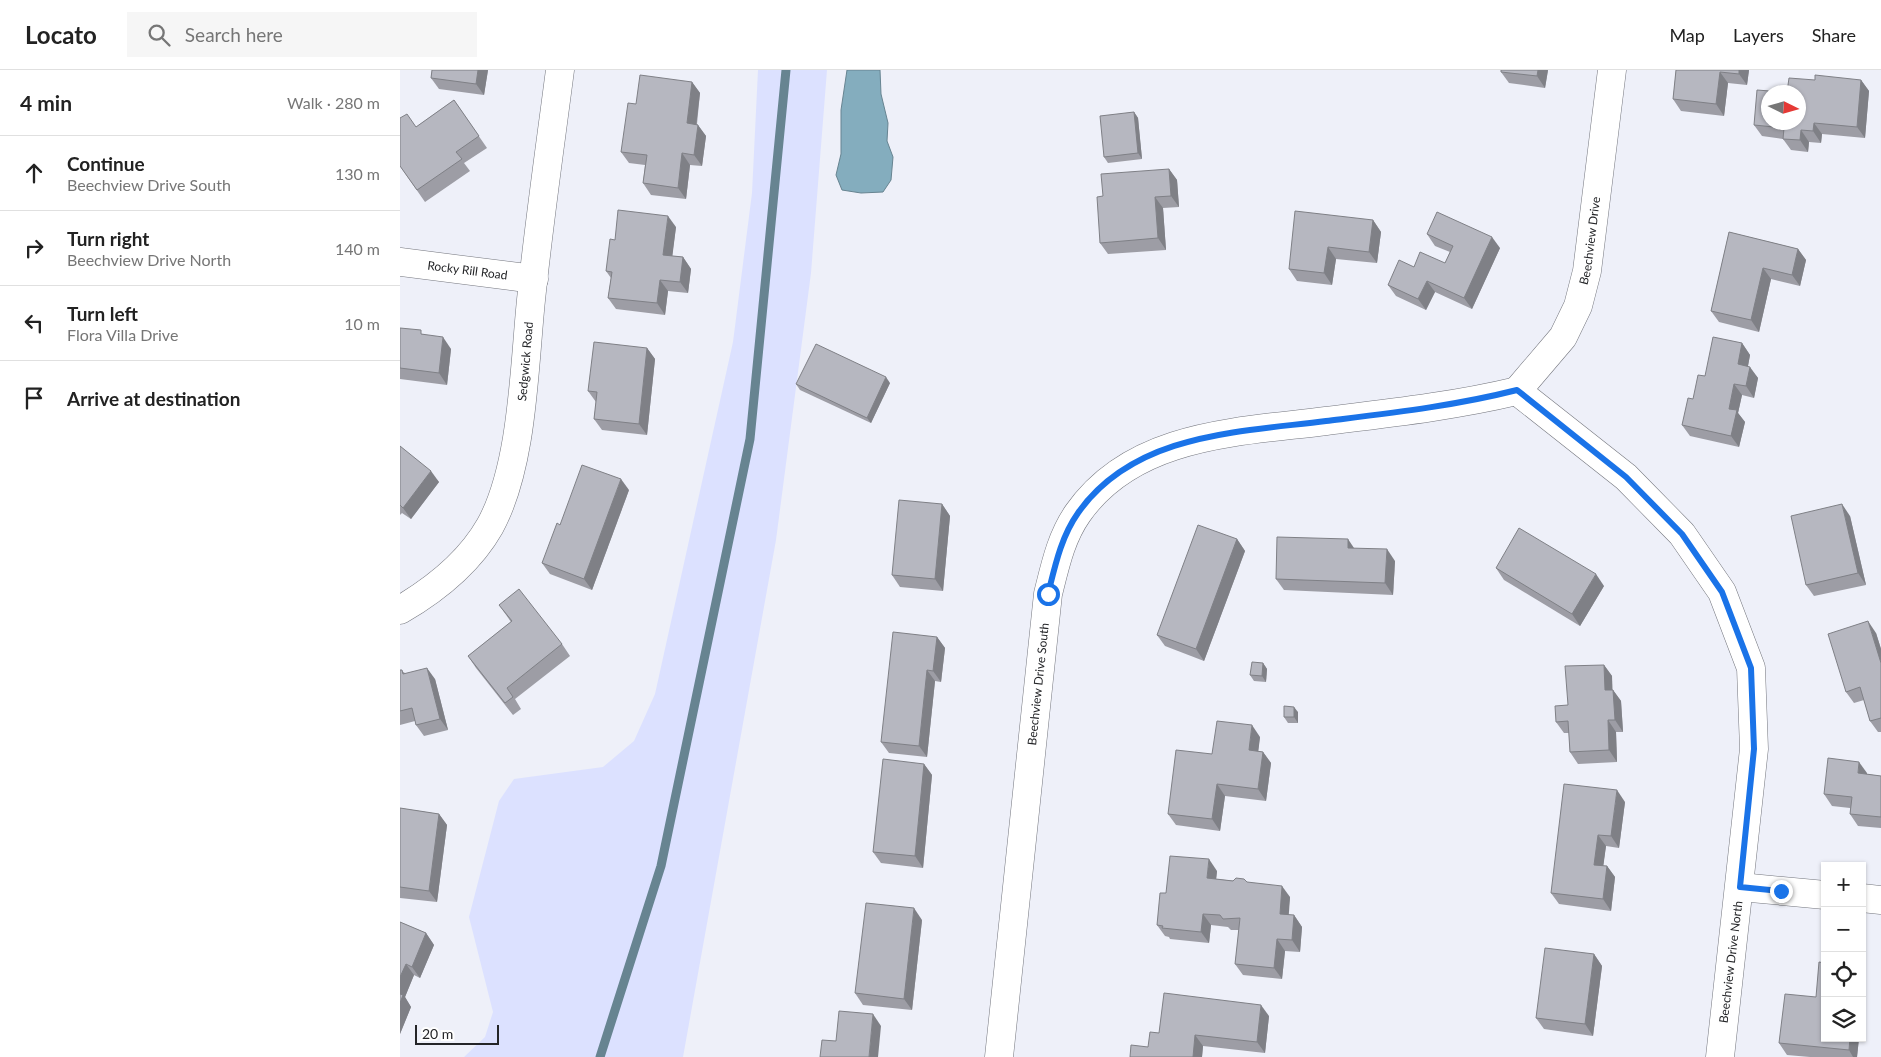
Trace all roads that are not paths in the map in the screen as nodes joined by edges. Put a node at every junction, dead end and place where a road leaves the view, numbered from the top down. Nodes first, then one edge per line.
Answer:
1 (560, 70) edge
2 (1612, 70) edge
3 (400, 262) edge
4 (534, 278) junction
5 (1517, 390) junction
6 (400, 610) edge
7 (1740, 887) junction
8 (1821, 895) edge
9 (1866, 898) edge
10 (1881, 900) edge
11 (999, 1057) edge
12 (1720, 1057) edge

1 - 4 street, Sedgwick Road
2 - 5 street, Beechview Drive
3 - 4 street, Rocky Rill Road
4 - 6 street, Sedgwick Road
5 - 7 street, Beechview Drive North
5 - 11 street, Beechview Drive South
7 - 8 street
7 - 12 street, Beechview Drive North
9 - 10 street

